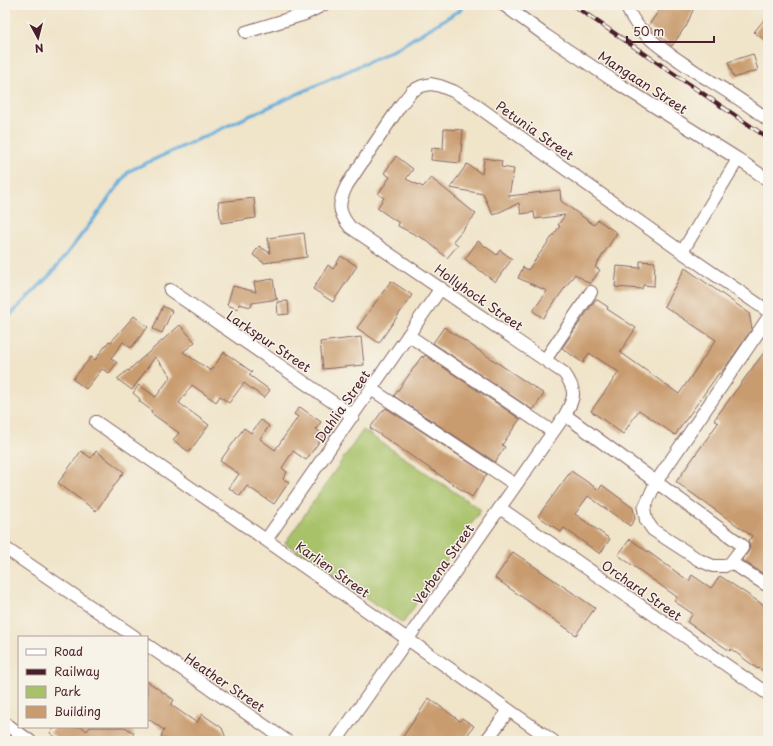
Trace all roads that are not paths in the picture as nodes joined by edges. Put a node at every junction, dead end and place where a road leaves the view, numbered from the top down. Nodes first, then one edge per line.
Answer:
1 (323, 5) edge
2 (630, 7) edge
3 (508, 8) edge
4 (246, 32) dead end
5 (768, 120) edge
6 (738, 159) junction
7 (768, 180) edge
8 (350, 227) joint
9 (682, 252) junction
10 (441, 288) junction
11 (170, 290) dead end
12 (591, 292) dead end
13 (768, 312) edge
14 (768, 318) edge
15 (408, 335) junction
16 (545, 360) junction
17 (371, 389) junction
18 (572, 403) joint
19 (565, 415) junction
20 (352, 416) junction
21 (96, 422) dead end
22 (553, 432) junction
23 (656, 482) junction
24 (516, 485) junction
25 (500, 508) junction
26 (266, 540) junction
27 (5, 548) edge
28 (732, 562) junction
29 (768, 586) edge
30 (134, 636) edge
31 (407, 638) junction
32 (148, 646) edge
33 (768, 694) edge
34 (509, 710) junction
35 (5, 723) edge
36 (30, 741) edge
37 (287, 741) edge
38 (336, 741) edge
39 (486, 741) edge
40 (553, 741) edge

1 - 4 street
2 - 5 street
3 - 6 street, Mangaan Street
6 - 7 street, Mangaan Street
6 - 9 street
8 - 9 street, Petunia Street
8 - 10 street, Hollyhock Street
9 - 13 street, Petunia Street
10 - 15 street, Dahlia Street
10 - 16 street, Hollyhock Street
11 - 20 street, Larkspur Street
12 - 16 street
14 - 23 street
15 - 17 street, Dahlia Street
15 - 22 street
16 - 18 street, Hollyhock Street
17 - 20 street, Dahlia Street
17 - 24 street
18 - 19 street, Verbena Street
19 - 22 street, Verbena Street
19 - 23 street
20 - 26 street, Dahlia Street
21 - 26 street, Karlien Street
22 - 24 street, Verbena Street
23 - 28 street
23 - 28 street
24 - 25 street, Verbena Street
25 - 31 street, Verbena Street
25 - 33 street, Orchard Street
26 - 31 street, Karlien Street
27 - 30 street
28 - 29 street
31 - 34 street, Karlien Street
31 - 38 street, Verbena Street
32 - 37 street, Heather Street
34 - 39 street
34 - 40 street, Karlien Street
35 - 36 street

